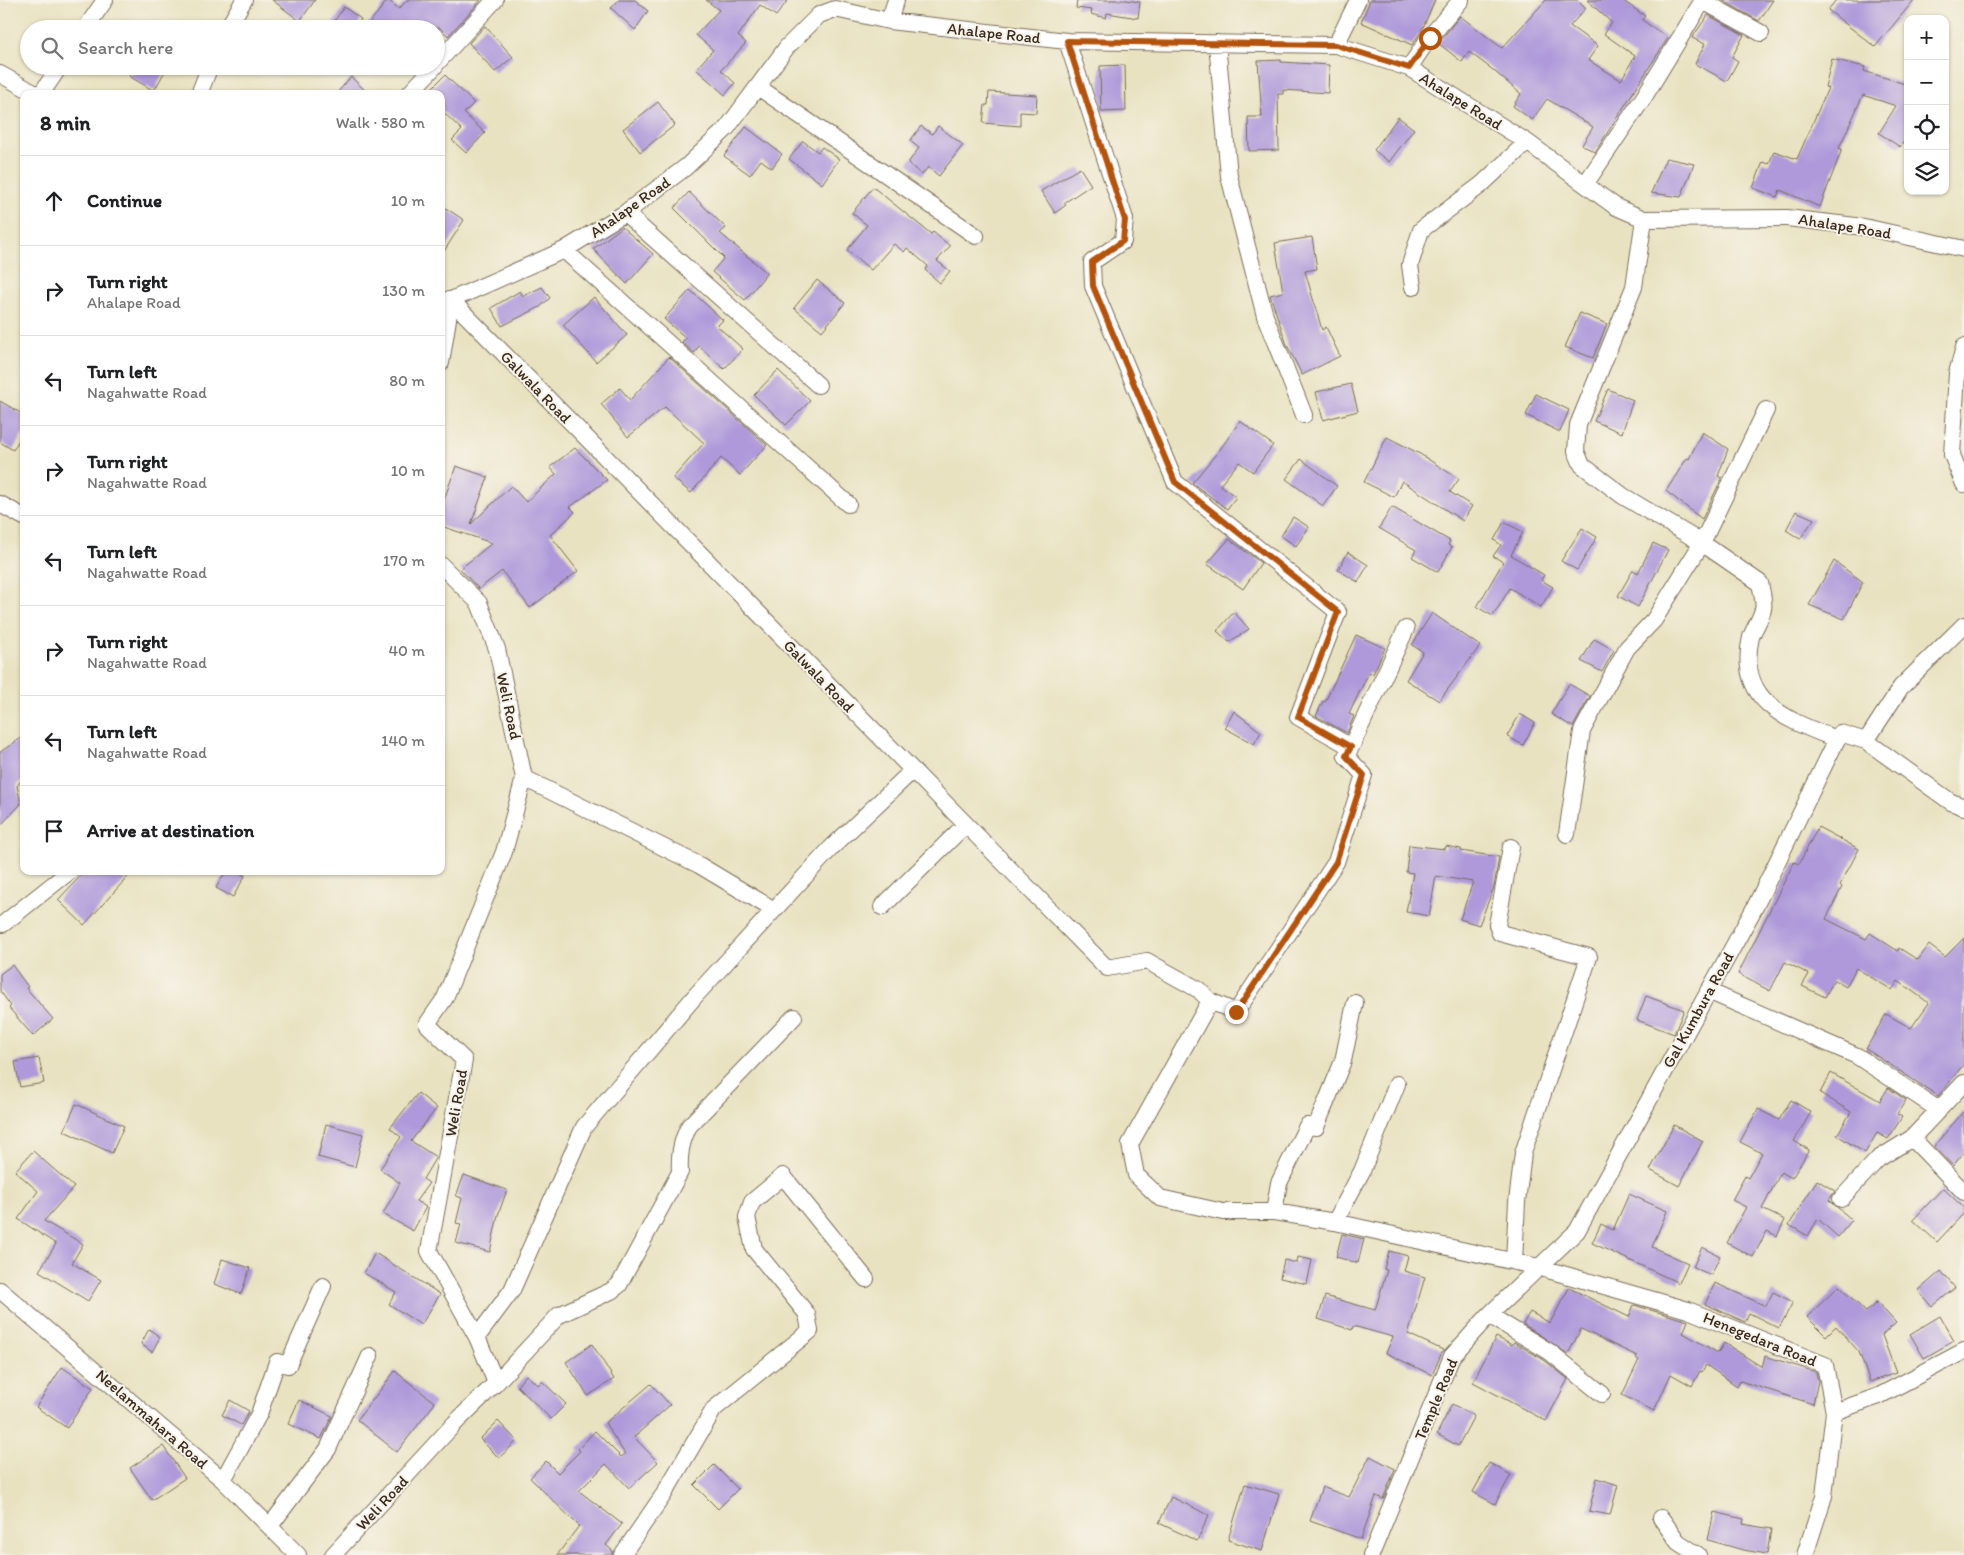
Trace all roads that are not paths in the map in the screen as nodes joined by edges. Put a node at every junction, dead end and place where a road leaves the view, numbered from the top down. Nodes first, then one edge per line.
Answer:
1 (105, 0) edge
2 (244, 0) edge
3 (495, 0) edge
4 (896, 0) edge
5 (1358, 0) edge
6 (1461, 0) edge
7 (1703, 0) edge
8 (91, 20) edge
9 (232, 20) edge
10 (889, 21) junction
11 (1761, 33) dead end
12 (1067, 41) junction
13 (1217, 44) junction
14 (1336, 45) junction
15 (445, 54) edge
16 (1409, 68) junction
17 (0, 74) edge
18 (54, 75) edge
19 (206, 75) edge
20 (426, 75) edge
21 (758, 87) junction
22 (29, 90) edge
23 (44, 90) edge
24 (201, 90) edge
25 (413, 90) edge
26 (1527, 142) junction
27 (1586, 183) junction
28 (626, 213) junction
29 (1644, 219) junction
30 (976, 236) dead end
31 (564, 250) junction
32 (1964, 250) edge
33 (1412, 287) dead end
34 (446, 300) edge
35 (445, 313) edge
36 (1964, 347) edge
37 (818, 385) dead end
38 (1766, 410) dead end
39 (1304, 415) dead end
40 (1964, 484) edge
41 (0, 504) edge
42 (848, 504) dead end
43 (20, 515) edge
44 (1702, 543) junction
45 (445, 570) edge
46 (1964, 624) edge
47 (1406, 629) dead end
48 (1836, 739) junction
49 (1866, 741) junction
50 (1351, 747) junction
51 (912, 771) junction
52 (524, 778) junction
53 (1964, 807) edge
54 (965, 825) junction
55 (1567, 834) dead end
56 (1511, 847) dead end
57 (65, 875) edge
58 (882, 907) dead end
59 (774, 910) junction
60 (3, 924) dead end
61 (1708, 991) junction
62 (1210, 1001) junction
63 (1355, 1003) dead end
64 (794, 1017) dead end
65 (1964, 1083) edge
66 (1397, 1084) dead end
67 (1939, 1110) junction
68 (1912, 1138) junction
69 (1964, 1192) edge
70 (1841, 1199) dead end
71 (1274, 1212) junction
72 (1335, 1222) junction
73 (1514, 1262) junction
74 (1538, 1267) junction
75 (866, 1279) dead end
76 (323, 1286) dead end
77 (0, 1290) edge
78 (1490, 1315) junction
79 (477, 1337) junction
80 (1964, 1351) edge
81 (370, 1356) dead end
82 (496, 1383) junction
83 (1602, 1394) dead end
84 (1834, 1412) junction
85 (223, 1480) junction
86 (1661, 1518) dead end
87 (270, 1526) junction
88 (298, 1555) edge
89 (333, 1555) edge
90 (622, 1555) edge
91 (1371, 1555) edge
92 (1698, 1555) edge
93 (1805, 1555) edge

1 - 8 street
2 - 9 street
3 - 15 street
4 - 10 street
5 - 14 street
6 - 16 street
7 - 11 street
7 - 27 street
10 - 12 street, Ahalape Road
10 - 21 street, Ahalape Road
12 - 13 street, Ahalape Road
12 - 50 street
13 - 14 street, Ahalape Road
13 - 39 street
14 - 16 street, Ahalape Road
16 - 26 street, Ahalape Road
17 - 22 street
18 - 23 street
19 - 24 street
20 - 25 street
21 - 28 street, Ahalape Road
21 - 30 street
26 - 27 street, Ahalape Road
26 - 33 street
27 - 29 street, Ahalape Road
28 - 31 street, Ahalape Road
28 - 37 street
29 - 32 street, Ahalape Road
29 - 44 street
31 - 34 street, Ahalape Road
31 - 42 street
34 - 35 street
34 - 51 street, Galwala Road
36 - 40 street
38 - 44 street
41 - 43 street
44 - 48 street
44 - 55 street
45 - 52 street, Weli Road
46 - 49 street
47 - 50 street
48 - 49 street
48 - 61 street, Gal Kumbura Road
49 - 53 street
50 - 62 street
51 - 54 street, Galwala Road
51 - 59 street
52 - 59 street
52 - 79 street, Weli Road
54 - 58 street
54 - 62 street, Galwala Road
56 - 73 street
57 - 60 street
59 - 79 street
61 - 67 street
61 - 74 street, Gal Kumbura Road
62 - 71 street
63 - 71 street
64 - 82 street
65 - 67 street
66 - 72 street
67 - 68 street
68 - 69 street
68 - 70 street
71 - 72 street
72 - 73 street
73 - 74 street
74 - 78 street, Temple Road
74 - 84 street, Henegedara Road
75 - 90 street
76 - 85 street
77 - 85 street, Neelammahara Road
78 - 83 street
78 - 91 street, Temple Road
79 - 82 street, Weli Road
80 - 84 street
81 - 87 street
82 - 89 street, Weli Road
84 - 93 street, Henegedara Road
85 - 87 street, Neelammahara Road
86 - 92 street
87 - 88 street, Neelammahara Road

